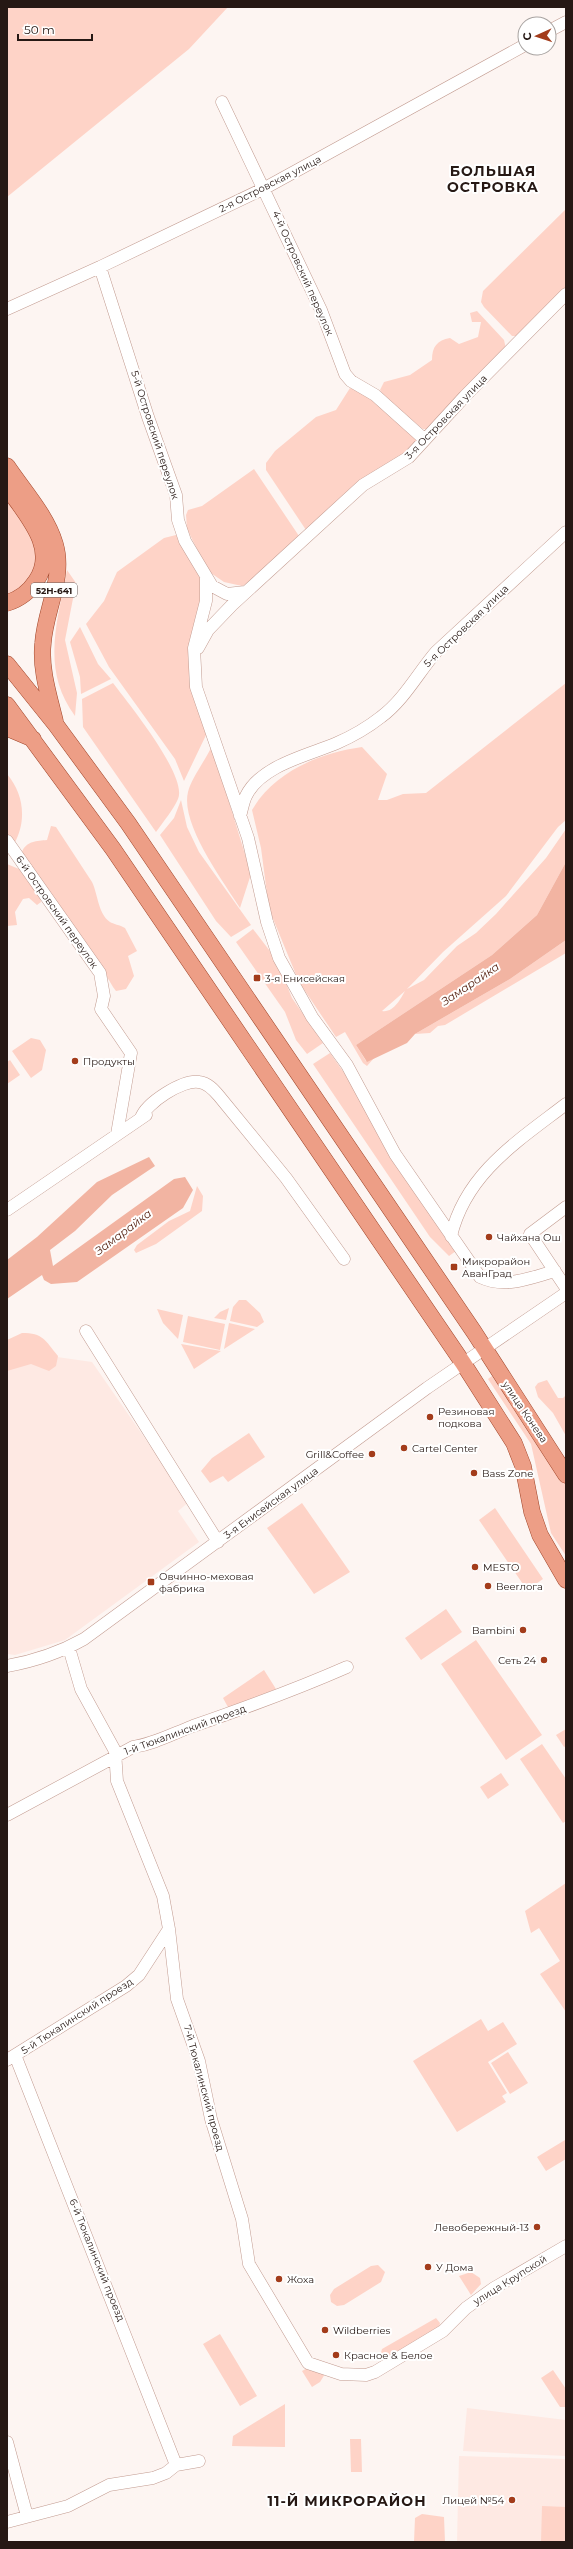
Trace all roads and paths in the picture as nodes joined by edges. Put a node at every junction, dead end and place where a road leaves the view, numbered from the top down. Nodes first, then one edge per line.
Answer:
1 (566, 22) edge
2 (557, 27) edge
3 (517, 49) edge
4 (222, 102) dead end
5 (265, 188) junction
6 (100, 268) junction
7 (566, 294) edge
8 (7, 309) edge
9 (424, 440) junction
10 (7, 466) edge
11 (7, 487) edge
12 (566, 532) edge
13 (206, 578) junction
14 (245, 592) junction
15 (7, 603) edge
16 (194, 660) junction
17 (7, 664) edge
18 (7, 705) edge
19 (56, 725) junction
20 (7, 728) edge
21 (36, 741) junction
22 (240, 816) junction
23 (9, 848) edge
24 (566, 1104) edge
25 (117, 1134) junction
26 (566, 1207) edge
27 (7, 1210) edge
28 (451, 1236) junction
29 (344, 1259) dead end
30 (555, 1271) junction
31 (566, 1288) edge
32 (566, 1293) edge
33 (86, 1331) dead end
34 (484, 1349) junction
35 (463, 1363) junction
36 (566, 1475) edge
37 (218, 1542) junction
38 (566, 1580) edge
39 (69, 1648) junction
40 (7, 1666) edge
41 (347, 1667) dead end
42 (116, 1756) junction
43 (7, 1816) edge
44 (169, 1929) junction
45 (11, 2058) edge
46 (566, 2246) edge
47 (308, 2363) joint
48 (7, 2442) edge
49 (199, 2461) dead end
50 (176, 2465) junction
51 (27, 2516) junction
52 (7, 2522) edge

1 - 2 street
3 - 5 street, 2-я Островская улица
4 - 5 street, 4-й Островский переулок
5 - 6 street, 2-я Островская улица
5 - 9 street, 4-й Островский переулок
6 - 8 street, 2-я Островская улица
6 - 13 street, 5-й Островский переулок
7 - 9 street, 3-я Островская улица
9 - 14 street, 3-я Островская улица
10 - 19 main road, 52Н-641
11 - 15 main road, 52Н-641
12 - 22 street, 5-я Островская улица
13 - 14 street, 5-й Островский переулок
13 - 16 street
14 - 16 street, 3-я Островская улица
16 - 22 street
17 - 19 main road, улица Конева
18 - 21 main road
19 - 34 main road, улица Конева
20 - 21 main road
21 - 35 main road
22 - 28 street
23 - 25 street, 6-й Островский переулок
24 - 28 street
25 - 27 street
25 - 29 street
26 - 30 street
28 - 30 street
30 - 31 street
32 - 34 street, 3-я Енисейская улица
33 - 37 street
34 - 35 street, 3-я Енисейская улица
34 - 36 main road, улица Конева
35 - 37 street, 3-я Енисейская улица
35 - 38 main road
37 - 39 street, 3-я Енисейская улица
39 - 40 street, 3-я Енисейская улица
39 - 42 street, 7-й Тюкалинский проезд
41 - 42 street, 1-й Тюкалинский проезд
42 - 43 street, 1-й Тюкалинский проезд
42 - 44 street, 7-й Тюкалинский проезд
44 - 45 street, 5-й Тюкалинский проезд
44 - 47 street, 7-й Тюкалинский проезд
45 - 50 street, 6-й Тюкалинский проезд
46 - 47 street, улица Крупской
48 - 51 street
49 - 50 street
50 - 51 street
51 - 52 street

